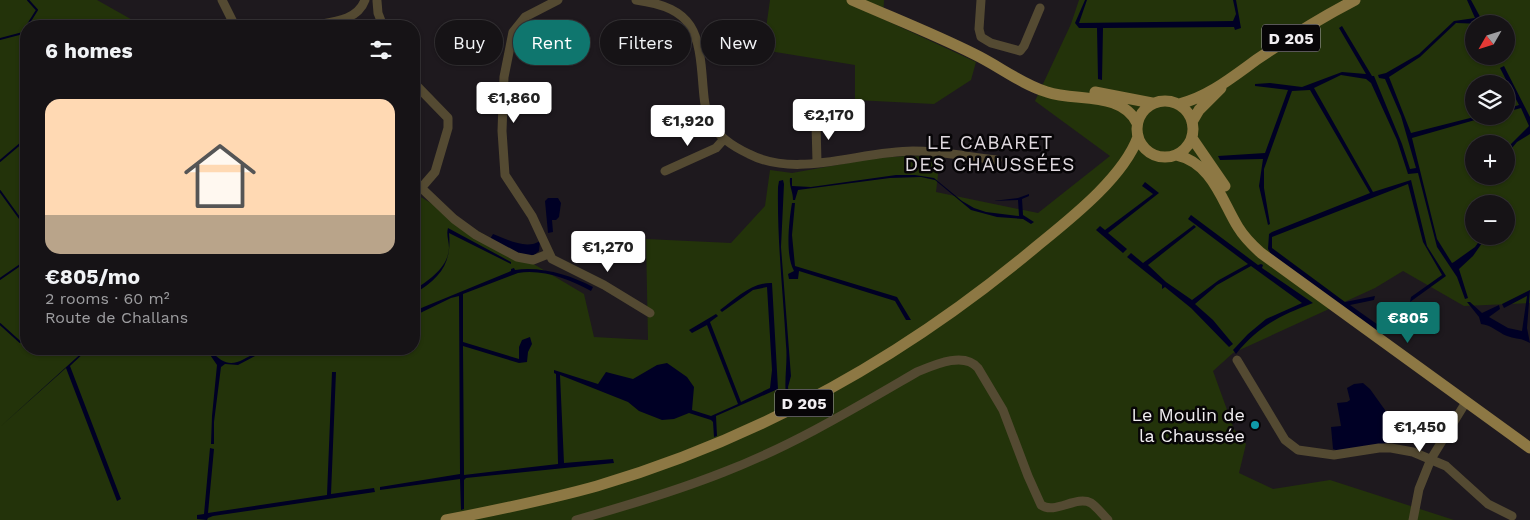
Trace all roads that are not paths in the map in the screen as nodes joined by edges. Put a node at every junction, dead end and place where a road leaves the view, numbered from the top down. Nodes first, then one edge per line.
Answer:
1 (222, 0) edge
2 (365, 0) edge
3 (377, 0) edge
4 (558, 0) edge
5 (636, 0) edge
6 (852, 0) edge
7 (981, 0) edge
8 (1355, 0) edge
9 (1040, 8) dead end
10 (232, 20) edge
11 (340, 20) edge
12 (381, 20) edge
13 (991, 43) junction
14 (985, 60) junction
15 (1229, 80) junction
16 (420, 89) edge
17 (1071, 94) junction
18 (1152, 103) junction
19 (1179, 104) junction
20 (820, 115) dead end
21 (1192, 122) junction
22 (1137, 123) junction
23 (1138, 137) junction
24 (1192, 138) junction
25 (724, 139) junction
26 (1150, 153) junction
27 (1176, 155) junction
28 (997, 160) dead end
29 (817, 162) junction
30 (665, 172) dead end
31 (1108, 182) junction
32 (422, 187) joint
33 (548, 254) junction
34 (1272, 262) junction
35 (650, 313) dead end
36 (1237, 360) dead end
37 (1466, 402) junction
38 (1530, 448) edge
39 (1431, 458) junction
40 (1512, 516) dead end
41 (446, 520) edge
42 (576, 520) edge
43 (1108, 520) edge
44 (1413, 520) edge

1 - 10 street
2 - 11 street
3 - 12 street
4 - 33 street
5 - 25 street
6 - 14 main road
7 - 13 street
8 - 15 main road, D 205
9 - 13 street
13 - 14 street
14 - 17 main road
15 - 19 main road, D 205
15 - 21 main road, D 205
16 - 32 street
17 - 18 main road
17 - 22 main road
18 - 19 main road
18 - 22 main road
19 - 21 main road
20 - 29 street
21 - 24 main road
22 - 23 main road
23 - 26 main road
23 - 31 main road, D 205
24 - 27 main road
24 - 34 main road
25 - 29 street
25 - 30 street
26 - 27 main road
26 - 31 main road, D 205
27 - 34 main road
28 - 29 street
31 - 41 main road, D 205
32 - 33 street
33 - 35 street
34 - 37 main road
36 - 39 street
37 - 38 main road
37 - 39 street
39 - 40 street
39 - 44 street
42 - 43 street

